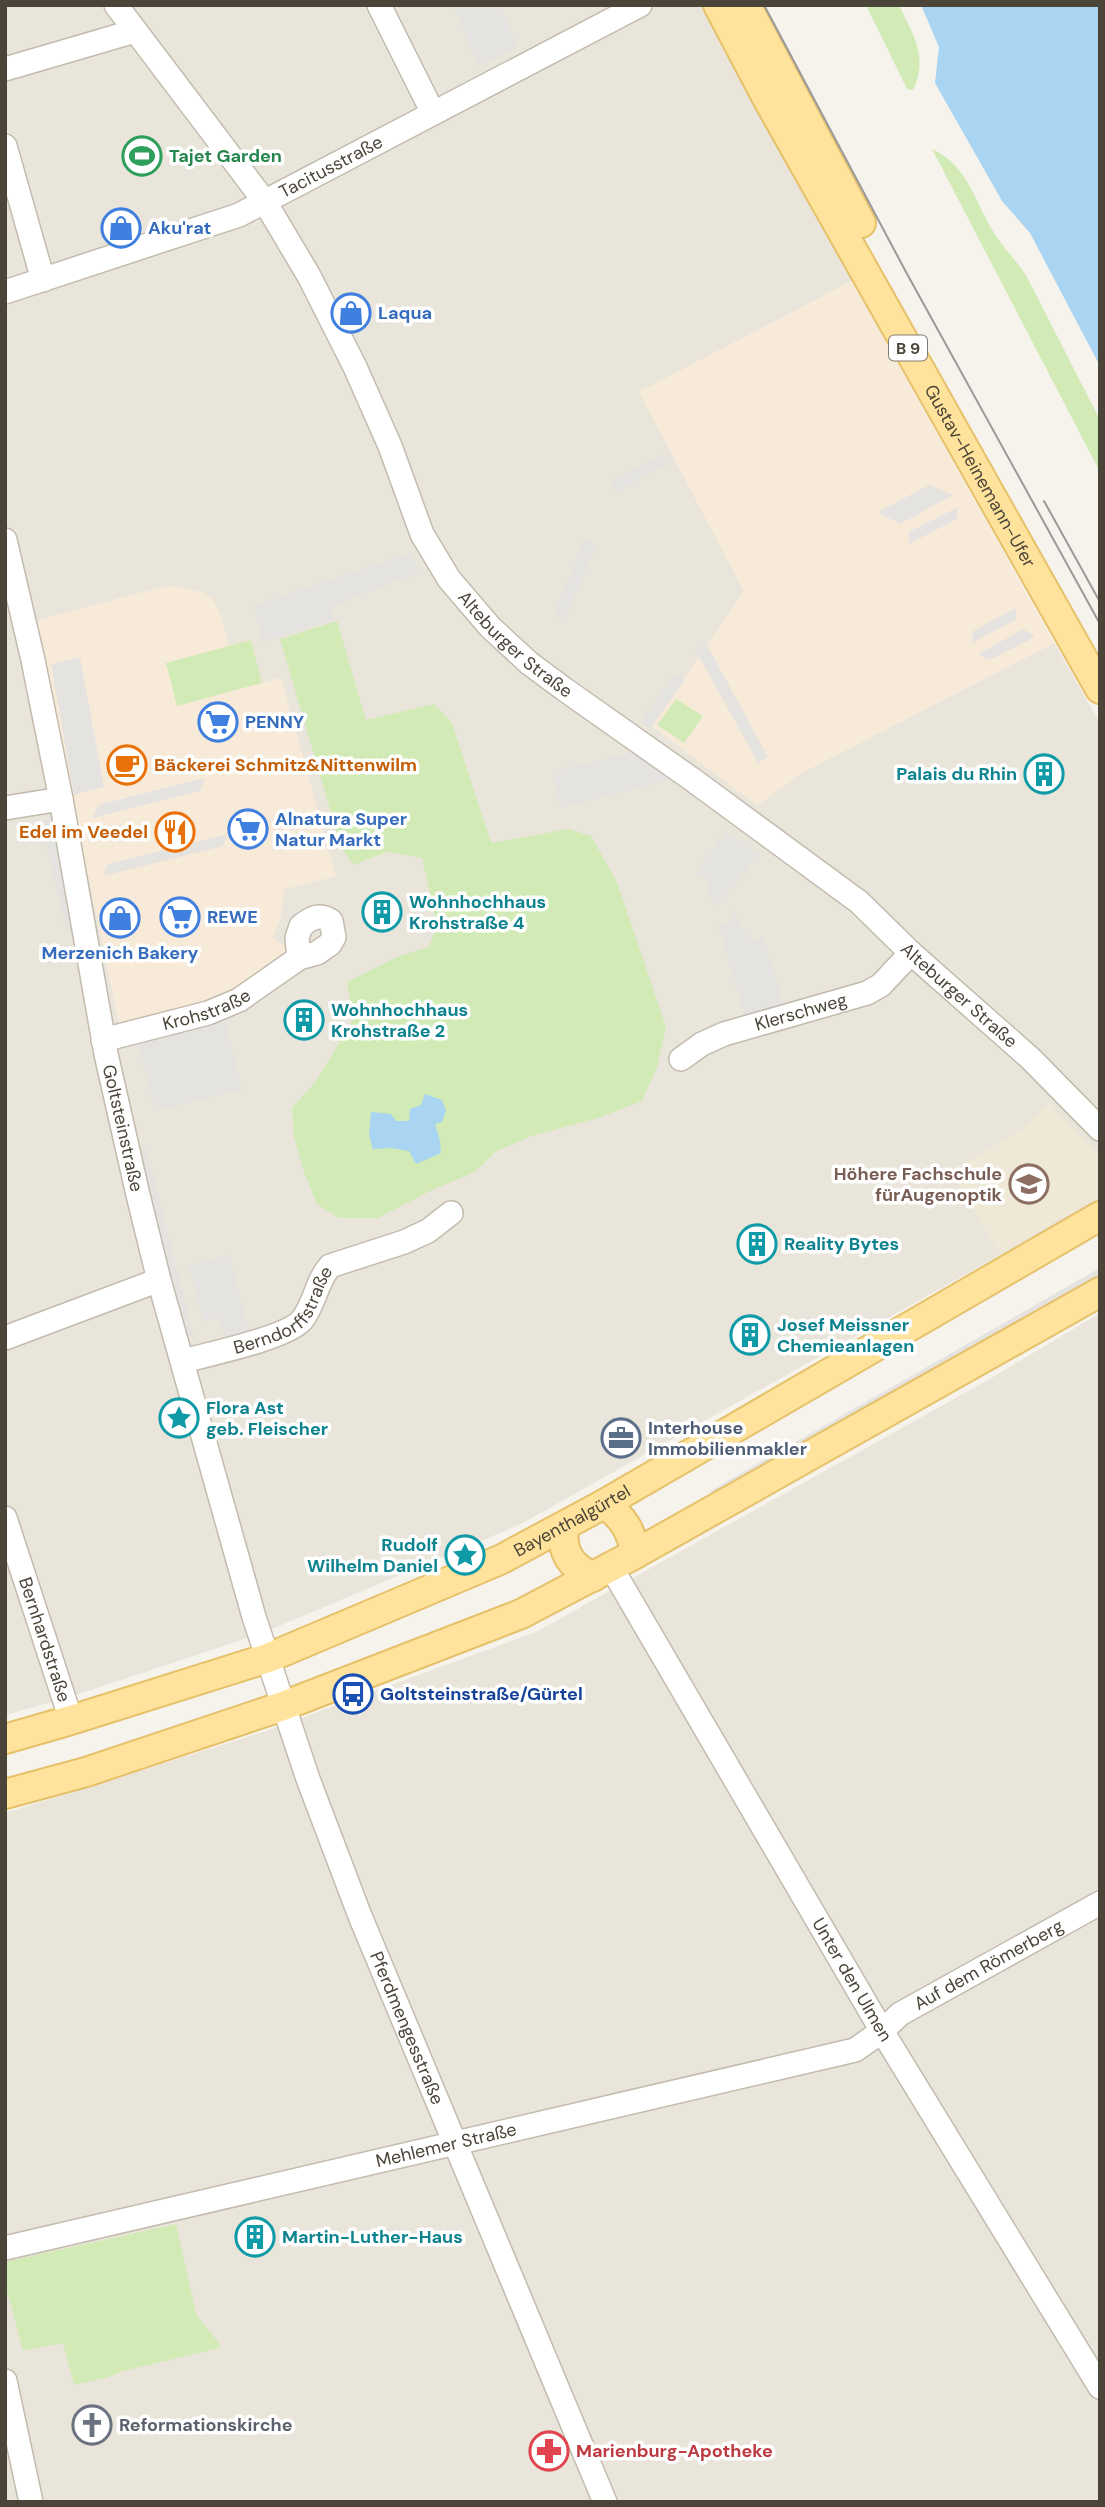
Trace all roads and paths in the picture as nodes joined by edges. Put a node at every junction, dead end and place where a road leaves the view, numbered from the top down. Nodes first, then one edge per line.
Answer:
1 (116, 5) edge
2 (379, 5) edge
3 (640, 5) edge
4 (718, 5) edge
5 (746, 5) edge
6 (135, 31) junction
7 (5, 69) edge
8 (433, 113) junction
9 (5, 146) edge
10 (265, 202) junction
11 (43, 280) junction
12 (5, 292) edge
13 (5, 540) edge
14 (1100, 654) edge
15 (1100, 689) edge
16 (61, 799) junction
17 (5, 808) edge
18 (911, 953) junction
19 (299, 958) dead end
20 (103, 1040) junction
21 (681, 1059) dead end
22 (1100, 1129) edge
23 (451, 1213) dead end
24 (1100, 1216) edge
25 (159, 1280) junction
26 (1100, 1292) edge
27 (5, 1338) edge
28 (183, 1362) junction
29 (604, 1504) junction
30 (5, 1518) edge
31 (564, 1527) junction
32 (613, 1566) junction
33 (268, 1658) junction
34 (283, 1706) junction
35 (71, 1720) junction
36 (5, 1739) edge
37 (5, 1794) edge
38 (1100, 1903) edge
39 (882, 2031) junction
40 (455, 2142) junction
41 (5, 2248) edge
42 (5, 2381) edge
43 (1100, 2387) edge
44 (32, 2502) edge
45 (605, 2502) edge

1 - 6 street, Alteburger Straße
2 - 8 street
3 - 8 street, Tacitusstraße
4 - 15 main road, Gustav-Heinemann-Ufer / B 9
5 - 14 main road, Gustav-Heinemann-Ufer / B 9
6 - 7 street
6 - 10 street, Alteburger Straße
8 - 10 street, Tacitusstraße
9 - 11 street
10 - 11 street, Tacitusstraße
10 - 18 street, Alteburger Straße
11 - 12 street, Tacitusstraße
13 - 16 street, Goltsteinstraße
16 - 17 street
16 - 20 street, Goltsteinstraße
18 - 21 street, Klerschweg
18 - 22 street, Alteburger Straße
19 - 20 street, Krohstraße
20 - 25 street, Goltsteinstraße
23 - 28 street, Berndorffstraße
24 - 29 main road, Bayenthalgürtel
25 - 27 street
25 - 28 street, Goltsteinstraße
26 - 32 main road
28 - 33 street, Goltsteinstraße
29 - 31 main road, Bayenthalgürtel
29 - 32 main road
30 - 35 street, Bernhardstraße
31 - 32 main road
31 - 33 main road, Bayenthalgürtel
32 - 34 main road
32 - 39 street, Unter den Ulmen
33 - 34 street, Goltsteinstraße
33 - 35 main road, Bayenthalgürtel
34 - 37 main road
34 - 40 street, Pferdmengesstraße
35 - 36 main road, Bayenthalgürtel
38 - 39 street, Auf dem Römerberg
39 - 40 street, Mehlemer Straße
39 - 43 street, Unter den Ulmen
40 - 41 street, Mehlemer Straße
40 - 45 street, Pferdmengesstraße
42 - 44 street

